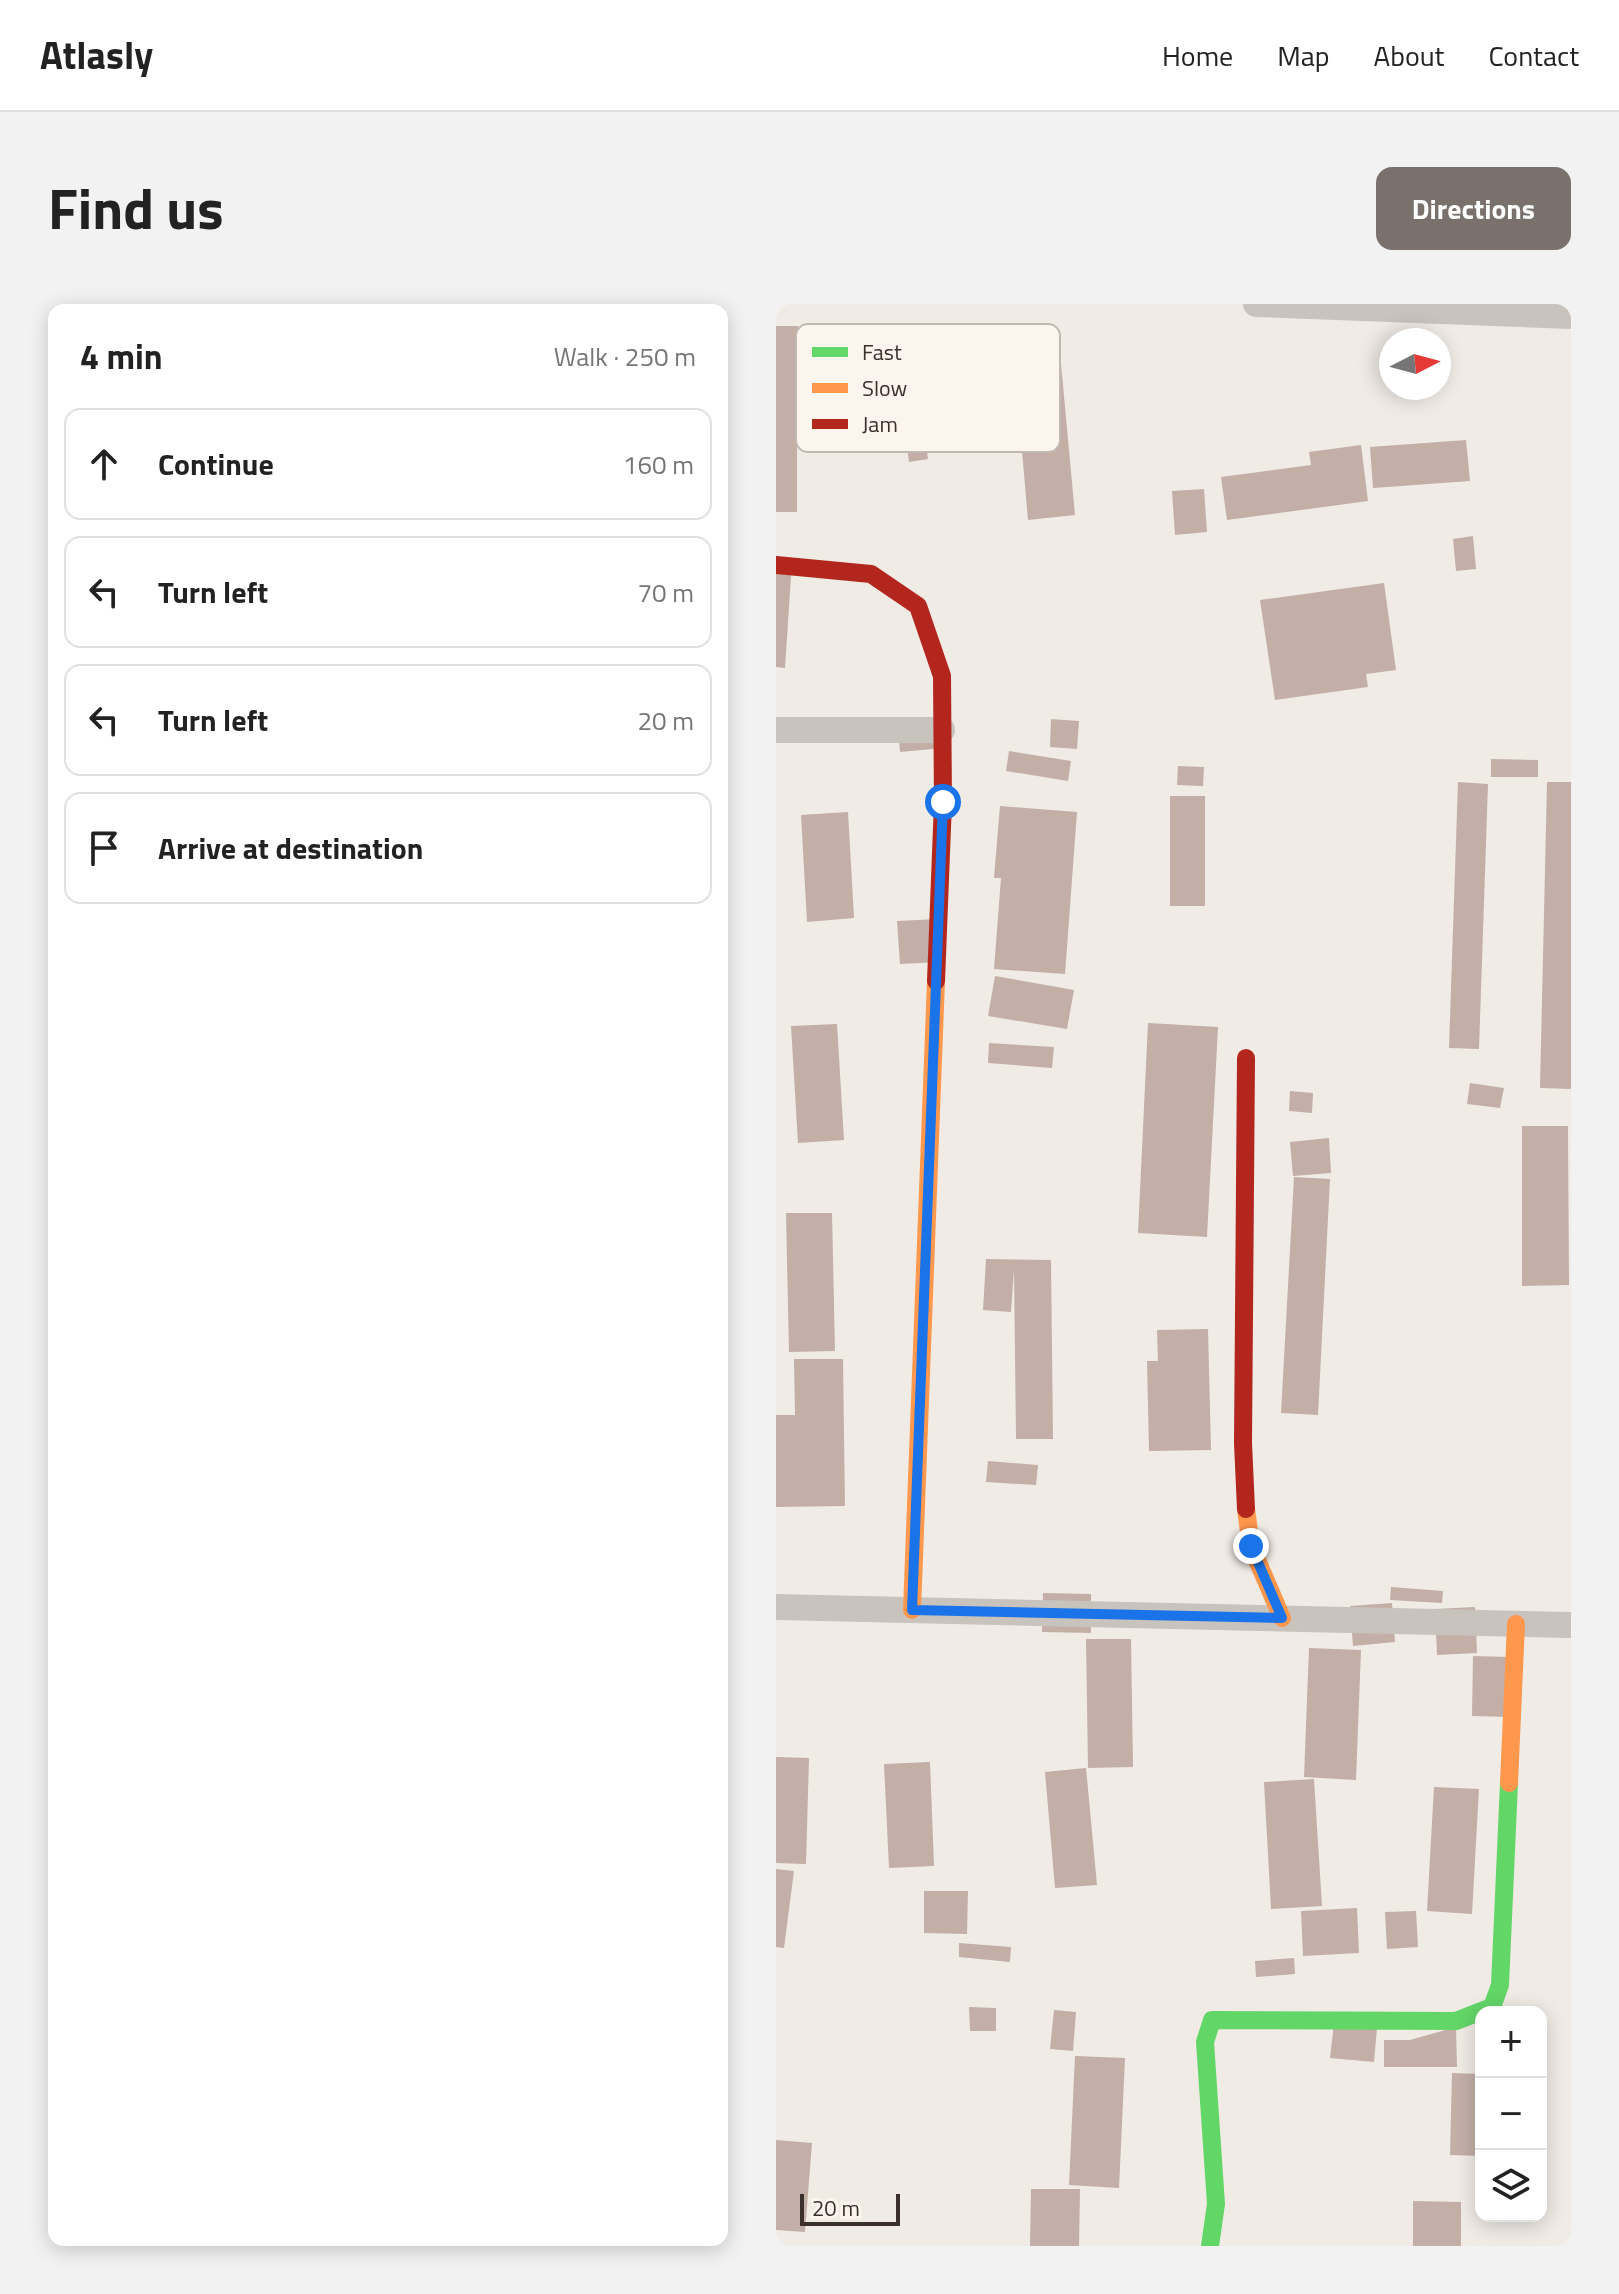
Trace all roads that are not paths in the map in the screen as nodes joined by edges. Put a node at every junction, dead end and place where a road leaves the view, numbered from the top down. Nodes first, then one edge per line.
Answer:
1 (1256, 304) edge
2 (1266, 304) edge
3 (1459, 308) edge
4 (1571, 316) edge
5 (776, 565) edge
6 (776, 730) edge
7 (942, 730) junction
8 (1246, 1058) dead end
9 (776, 1607) edge
10 (912, 1610) junction
11 (1282, 1618) junction
12 (1516, 1624) junction
13 (1571, 1625) edge
14 (1210, 2246) edge

1 - 2 street
2 - 3 street
3 - 4 street
5 - 7 street
6 - 7 street
7 - 10 street
8 - 11 street
9 - 10 street
10 - 11 street
11 - 12 street
12 - 13 street
12 - 14 street

